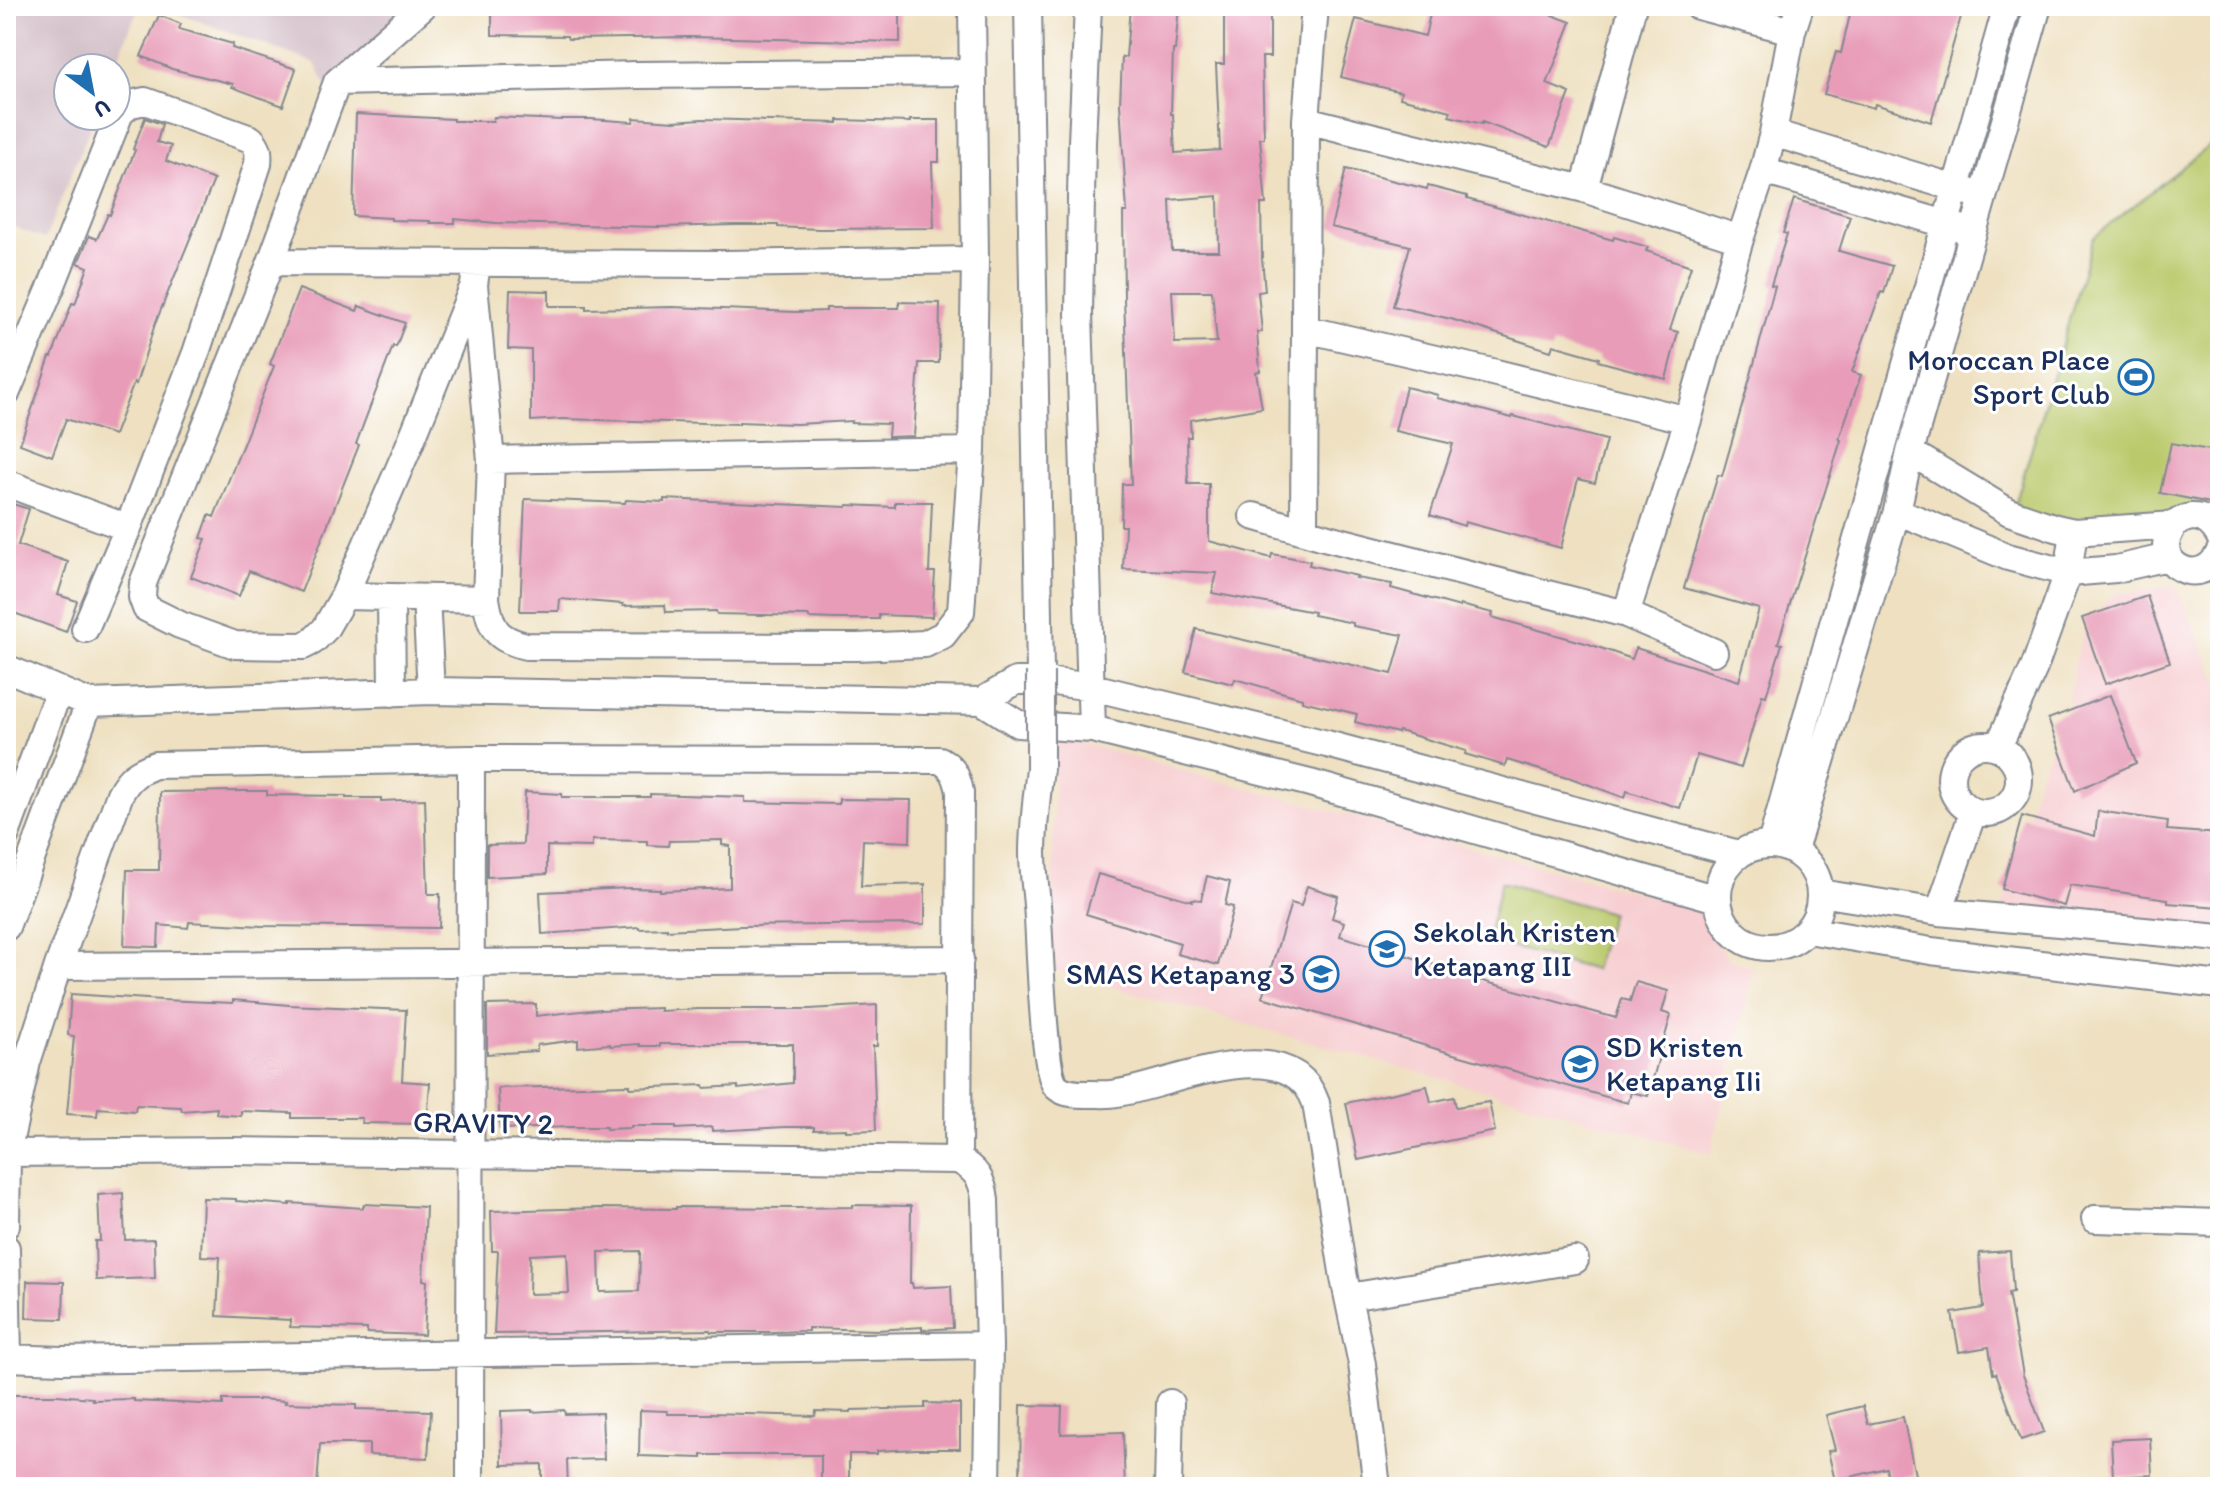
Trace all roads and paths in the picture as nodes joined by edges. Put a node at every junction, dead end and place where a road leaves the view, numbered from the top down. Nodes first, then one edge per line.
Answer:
1 (423, 6) edge
2 (972, 6) edge
3 (1028, 6) edge
4 (1088, 6) edge
5 (1315, 6) edge
6 (1633, 6) edge
7 (1698, 6) edge
8 (1800, 6) edge
9 (2007, 6) edge
10 (2038, 6) edge
11 (1792, 31) junction
12 (972, 72) junction
13 (337, 82) junction
14 (1306, 120) junction
15 (1773, 133) junction
16 (1763, 171) junction
17 (1955, 188) junction
18 (1584, 189) junction
19 (1982, 196) junction
20 (1944, 224) junction
21 (1972, 230) junction
22 (1740, 239) junction
23 (975, 260) junction
24 (271, 262) junction
25 (475, 274) junction
26 (1305, 329) junction
27 (6, 394) edge
28 (1688, 420) junction
29 (972, 451) junction
30 (1910, 452) junction
31 (491, 460) junction
32 (6, 483) edge
33 (1897, 511) junction
34 (1253, 516) dead end
35 (2174, 525) junction
36 (128, 528) junction
37 (1304, 530) junction
38 (2074, 532) junction
39 (2220, 537) edge
40 (2220, 551) edge
41 (2168, 557) junction
42 (2068, 573) junction
43 (344, 596) junction
44 (391, 597) junction
45 (426, 598) junction
46 (486, 599) junction
47 (1626, 614) junction
48 (85, 629) dead end
49 (1714, 652) dead end
50 (6, 668) edge
51 (1092, 687) junction
52 (59, 690) junction
53 (431, 691) junction
54 (392, 693) junction
55 (982, 701) junction
56 (89, 703) junction
57 (1092, 729) junction
58 (1998, 747) junction
59 (471, 759) junction
60 (1973, 812) junction
61 (6, 834) edge
62 (1782, 847) junction
63 (1739, 854) junction
64 (1820, 893) junction
65 (1717, 899) junction
66 (1939, 912) junction
67 (6, 927) edge
68 (1808, 930) junction
69 (2220, 938) edge
70 (960, 959) junction
71 (470, 964) junction
72 (58, 966) junction
73 (2220, 985) edge
74 (7, 1153) edge
75 (470, 1155) junction
76 (958, 1160) junction
77 (2095, 1219) dead end
78 (2220, 1223) edge
79 (6, 1225) edge
80 (6, 1248) edge
81 (1575, 1260) dead end
82 (1349, 1297) junction
83 (989, 1345) junction
84 (470, 1353) junction
85 (7, 1358) edge
86 (1170, 1403) dead end
87 (470, 1487) edge
88 (987, 1487) edge
89 (1168, 1487) edge
90 (1377, 1487) edge

1 - 13 street
2 - 12 street
3 - 82 street, bridge
4 - 51 street
5 - 14 street
6 - 18 street
7 - 11 street
8 - 11 street
9 - 17 street
10 - 19 street
11 - 15 street
12 - 13 street
12 - 23 street
13 - 24 street
14 - 18 street
14 - 26 street
15 - 16 street
15 - 17 street
16 - 20 street
16 - 22 street
17 - 19 street
17 - 20 street
18 - 22 street
19 - 21 street
20 - 21 street
20 - 62 street
21 - 30 street
22 - 28 street
23 - 25 street
23 - 29 street
24 - 25 street
24 - 43 street
25 - 31 street
25 - 43 street
26 - 28 street
26 - 37 street
27 - 36 street
28 - 47 street
29 - 31 street
29 - 46 street
30 - 33 street
30 - 38 street
31 - 46 street
32 - 36 street
33 - 42 street
33 - 62 street
34 - 37 street
35 - 38 street
35 - 39 street
35 - 41 street
36 - 48 street
37 - 47 street
38 - 42 street
40 - 41 street
41 - 42 street
42 - 58 street
43 - 44 street
44 - 45 street
44 - 54 street
45 - 46 street
45 - 53 street
47 - 49 street
50 - 52 street
51 - 55 street
51 - 57 street
51 - 63 street
52 - 56 street
52 - 61 street
53 - 54 street
53 - 55 street
54 - 56 street
55 - 57 street
56 - 67 street
57 - 65 street
58 - 60 street
58 - 60 street
59 - 70 street
59 - 71 street
59 - 72 street
60 - 66 street
62 - 63 street
62 - 64 street
63 - 65 street
64 - 66 street
64 - 68 street
65 - 68 street
66 - 69 street
68 - 73 street
70 - 71 street
70 - 76 street
71 - 72 street
71 - 75 street
72 - 74 street
74 - 75 street, GRAVITY 2
74 - 79 street
75 - 76 street, GRAVITY 2
75 - 84 street
76 - 83 street
77 - 78 street
80 - 85 street
81 - 82 street
82 - 90 street
83 - 84 street
83 - 88 street
84 - 85 street
84 - 87 street
86 - 89 street

